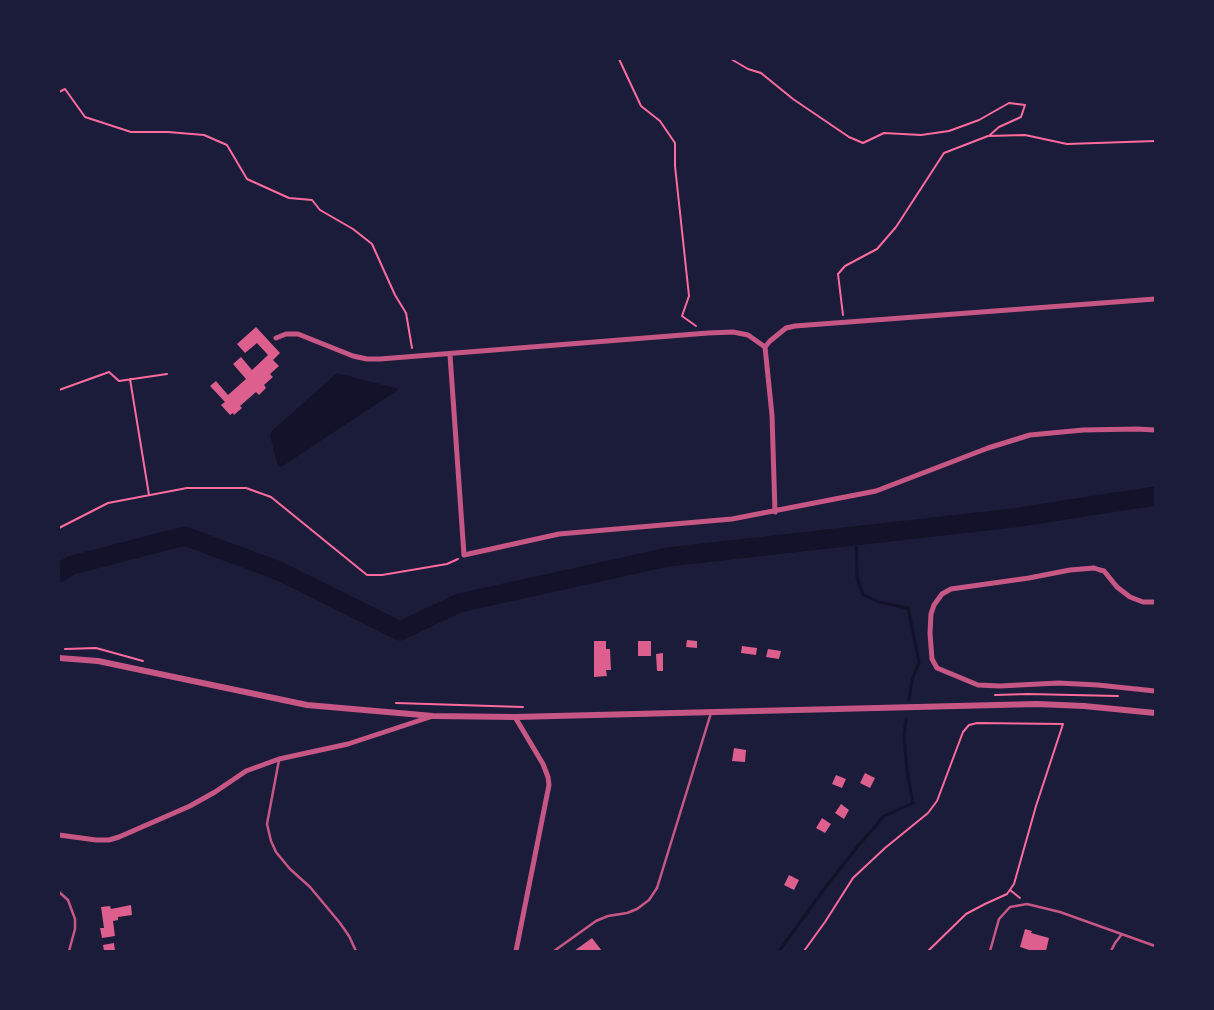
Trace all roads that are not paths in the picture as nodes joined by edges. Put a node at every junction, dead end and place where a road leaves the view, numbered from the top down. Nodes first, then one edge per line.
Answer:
1 (1155, 299) edge
2 (276, 338) dead end
3 (765, 347) junction
4 (450, 355) junction
5 (1155, 430) edge
6 (775, 512) junction
7 (1155, 602) edge
8 (59, 658) edge
9 (1155, 692) edge
10 (711, 711) junction
11 (1155, 713) edge
12 (434, 716) junction
13 (515, 717) junction
14 (279, 758) junction
15 (59, 836) edge
16 (59, 892) edge
17 (1122, 934) junction
18 (1155, 946) edge
19 (70, 951) edge
20 (356, 951) edge
21 (516, 951) edge
22 (554, 951) edge
23 (990, 951) edge
24 (1111, 951) edge

1 - 3 street
2 - 4 street
3 - 4 street
3 - 6 street
4 - 6 street
5 - 6 street
7 - 9 street
8 - 12 street
10 - 11 street
10 - 13 street
10 - 22 lane
12 - 13 street
12 - 14 street
13 - 21 street
14 - 15 street
14 - 20 lane
16 - 19 lane
17 - 18 lane
17 - 23 lane
17 - 24 lane

